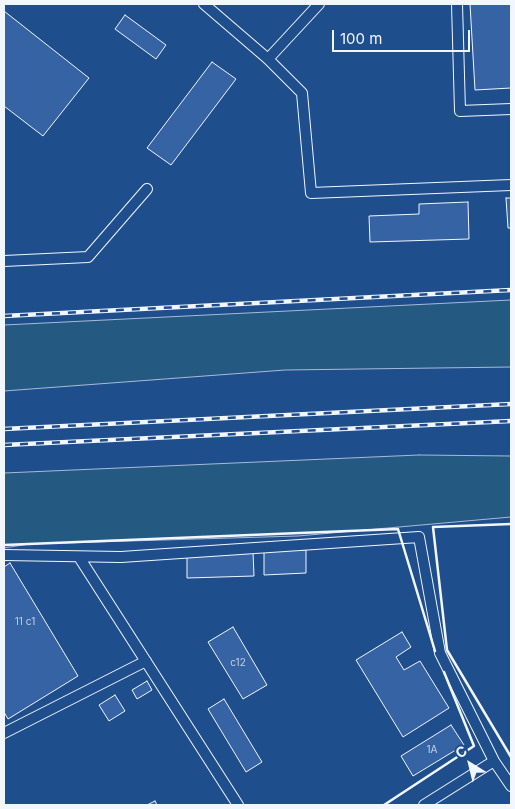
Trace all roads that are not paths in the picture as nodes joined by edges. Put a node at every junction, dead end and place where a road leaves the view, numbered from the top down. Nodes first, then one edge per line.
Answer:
1 (204, 4) edge
2 (319, 4) edge
3 (457, 4) edge
4 (268, 59) junction
5 (511, 109) edge
6 (511, 185) edge
7 (147, 189) dead end
8 (4, 261) edge
9 (4, 555) edge
10 (79, 557) junction
11 (146, 661) junction
12 (4, 733) edge
13 (494, 761) junction
14 (511, 786) edge
15 (238, 805) edge
16 (424, 805) edge

1 - 4 street
2 - 4 street
3 - 5 street
4 - 6 street
7 - 8 street
9 - 10 street
10 - 11 street
10 - 13 street
11 - 12 street
11 - 15 street
13 - 14 street
13 - 16 street

